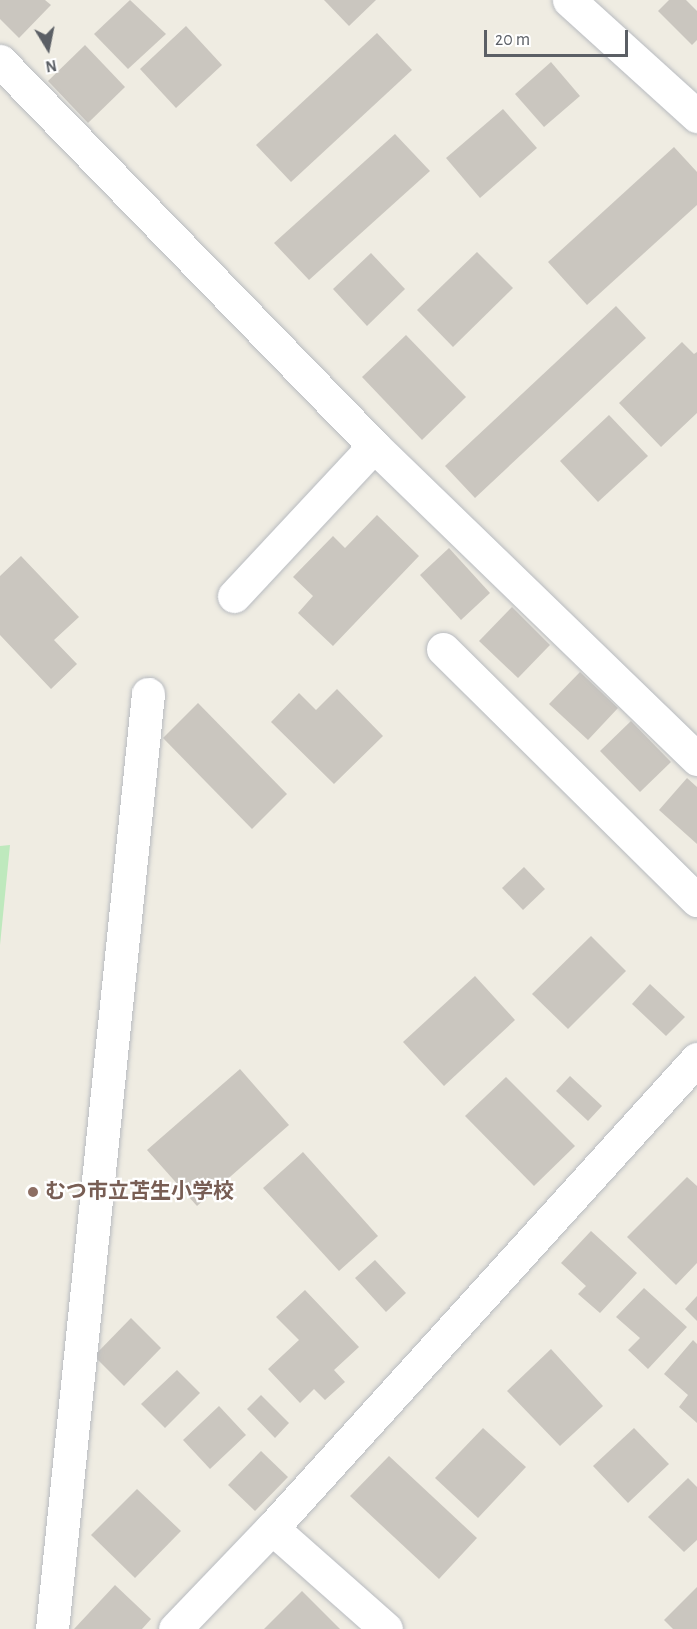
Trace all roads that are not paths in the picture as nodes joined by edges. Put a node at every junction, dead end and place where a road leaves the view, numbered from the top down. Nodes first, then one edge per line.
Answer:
1 (569, 0) edge
2 (0, 62) edge
3 (697, 116) edge
4 (374, 446) junction
5 (234, 596) dead end
6 (443, 649) dead end
7 (148, 694) dead end
8 (697, 759) edge
9 (697, 900) edge
10 (697, 1059) edge
11 (272, 1528) junction
12 (52, 1629) edge
13 (175, 1629) edge
14 (386, 1629) edge

1 - 3 street
2 - 4 street
4 - 5 street
4 - 8 street
6 - 9 street
7 - 12 street
10 - 11 street
11 - 13 street
11 - 14 street

